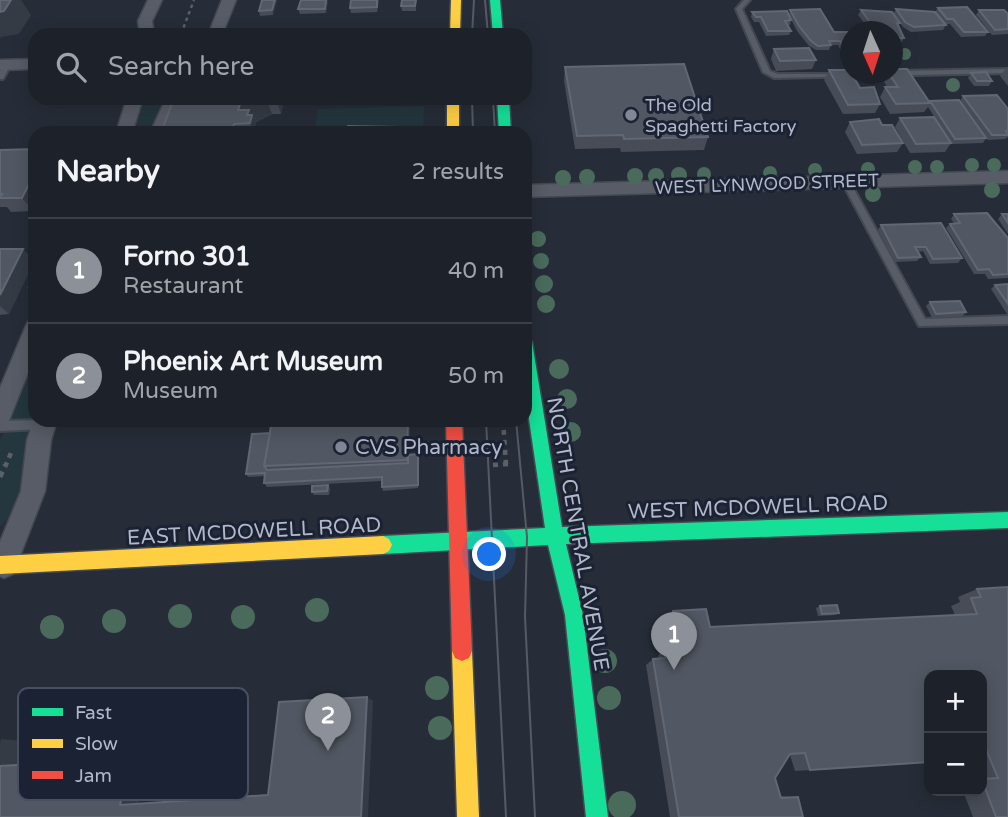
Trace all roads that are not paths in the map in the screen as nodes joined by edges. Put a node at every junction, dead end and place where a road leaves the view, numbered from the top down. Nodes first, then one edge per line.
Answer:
1 (155, 0) edge
2 (229, 0) edge
3 (456, 0) edge
4 (495, 0) edge
5 (747, 0) edge
6 (224, 18) junction
7 (148, 28) edge
8 (208, 28) edge
9 (219, 28) edge
10 (455, 28) edge
11 (497, 28) edge
12 (28, 65) edge
13 (3, 69) edge
14 (1008, 71) edge
15 (903, 74) edge
16 (840, 75) edge
17 (133, 105) edge
18 (171, 105) edge
19 (453, 105) edge
20 (503, 105) edge
21 (126, 126) edge
22 (161, 126) edge
23 (453, 126) edge
24 (505, 126) edge
25 (1008, 177) edge
26 (846, 182) junction
27 (532, 191) edge
28 (1008, 320) edge
29 (28, 346) edge
30 (532, 387) edge
31 (0, 416) edge
32 (28, 423) edge
33 (0, 426) edge
34 (43, 427) edge
35 (454, 427) edge
36 (1008, 520) edge
37 (555, 536) junction
38 (510, 538) joint
39 (459, 541) junction
40 (2, 565) edge
41 (468, 817) edge
42 (597, 817) edge

1 - 7 street
2 - 6 street
3 - 10 main road
4 - 11 main road
5 - 16 lane
6 - 8 street
6 - 9 street
12 - 13 street
14 - 15 lane
17 - 21 street
18 - 22 street
19 - 23 main road
20 - 24 main road
25 - 26 street, WEST LYNWOOD STREET
26 - 27 street, WEST LYNWOOD STREET
26 - 28 lane
29 - 31 street
30 - 37 main road, NORTH CENTRAL AVENUE
32 - 33 lane
34 - 40 street
35 - 39 main road
36 - 37 main road, WEST MCDOWELL ROAD
37 - 38 main road, WEST MCDOWELL ROAD
37 - 42 main road, NORTH CENTRAL AVENUE
38 - 39 main road, EAST MCDOWELL ROAD
39 - 40 main road, EAST MCDOWELL ROAD
39 - 41 main road

